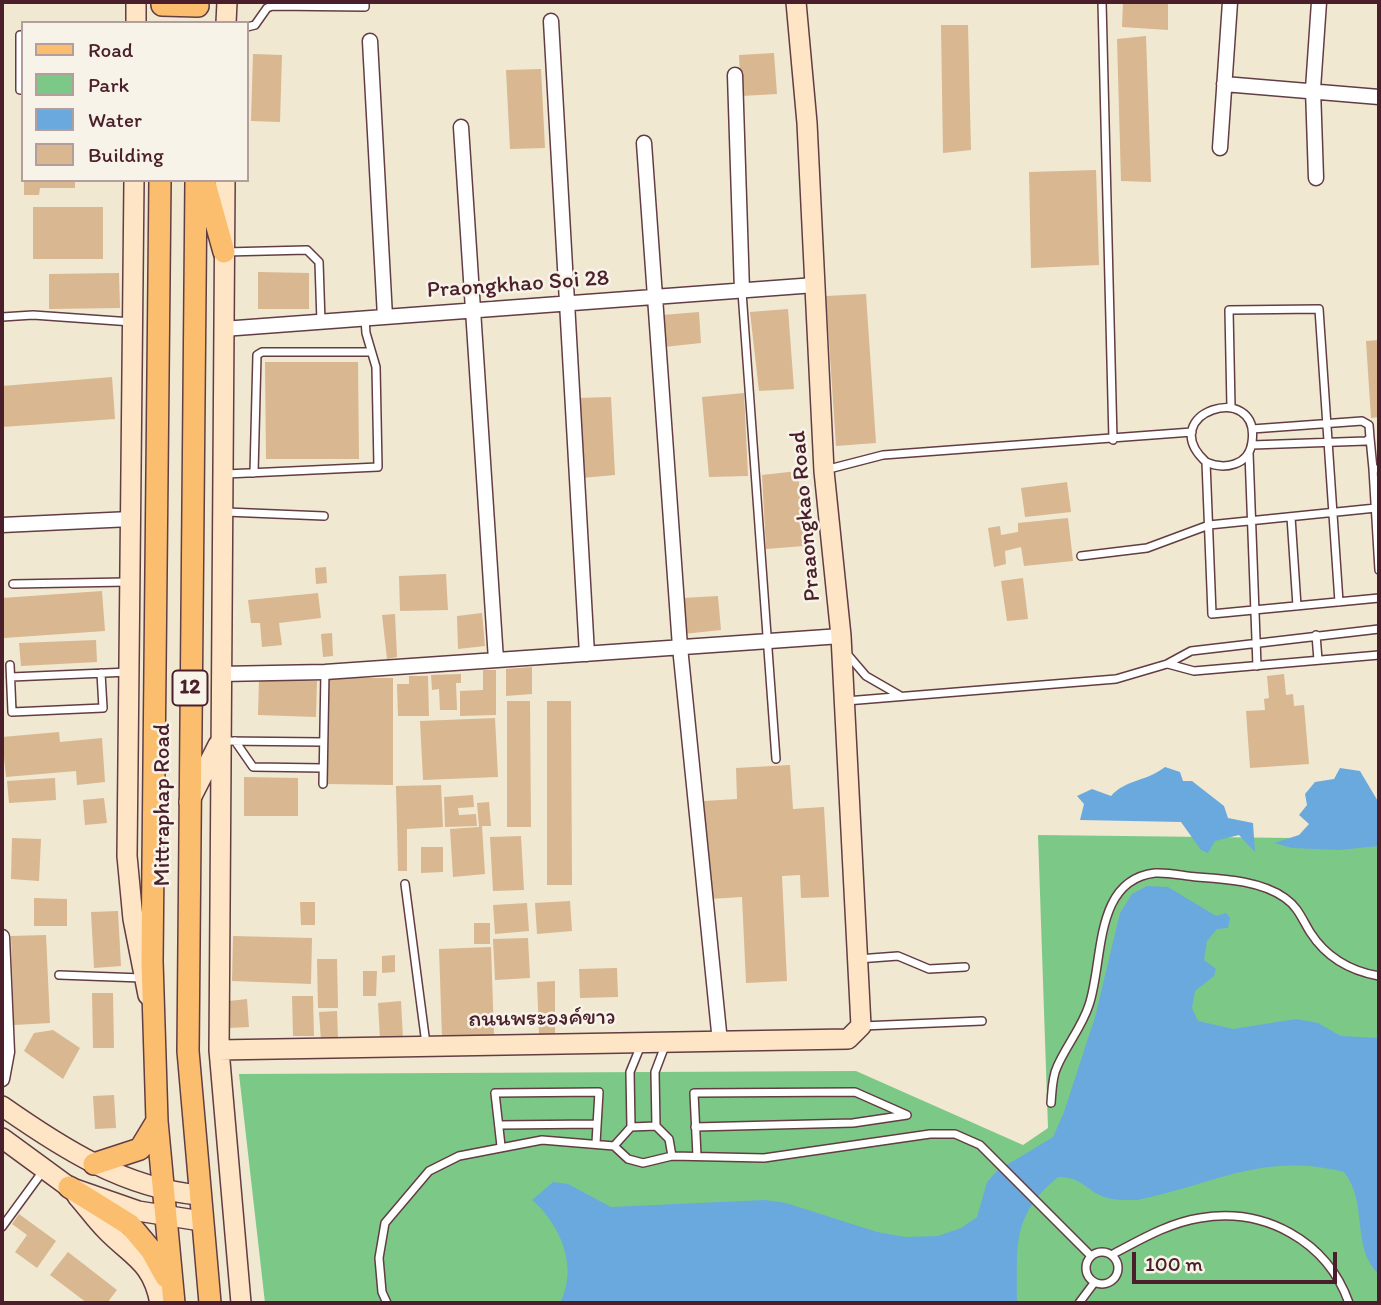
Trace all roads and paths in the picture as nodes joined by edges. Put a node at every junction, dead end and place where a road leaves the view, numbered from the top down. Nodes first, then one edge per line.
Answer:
1 (136, 2) edge
2 (227, 2) edge
3 (365, 2) edge
4 (796, 2) edge
5 (1102, 2) edge
6 (1230, 2) edge
7 (1318, 2) edge
8 (162, 10) edge
9 (198, 10) edge
10 (136, 21) edge
11 (226, 21) edge
12 (551, 21) dead end
13 (248, 27) edge
14 (21, 35) edge
15 (370, 41) dead end
16 (735, 75) dead end
17 (1224, 84) junction
18 (1313, 89) junction
19 (21, 90) edge
20 (1379, 97) edge
21 (461, 127) dead end
22 (644, 143) dead end
23 (1220, 148) dead end
24 (1316, 178) dead end
25 (134, 182) edge
26 (160, 182) edge
27 (196, 182) edge
28 (205, 182) edge
29 (225, 182) edge
30 (160, 221) junction
31 (224, 252) junction
32 (815, 285) junction
33 (742, 291) junction
34 (655, 297) junction
35 (568, 304) junction
36 (473, 311) junction
37 (2, 317) edge
38 (385, 317) junction
39 (365, 319) junction
40 (321, 322) junction
41 (133, 323) junction
42 (223, 329) junction
43 (371, 352) junction
44 (1231, 407) junction
45 (1328, 422) junction
46 (1252, 429) junction
47 (1192, 432) junction
48 (1370, 438) junction
49 (1114, 440) junction
50 (1329, 443) junction
51 (1250, 449) junction
52 (1206, 462) junction
53 (1376, 469) edge
54 (824, 471) junction
55 (254, 473) junction
56 (222, 474) junction
57 (1376, 508) junction
58 (222, 512) junction
59 (1333, 512) junction
60 (324, 516) dead end
61 (1291, 517) junction
62 (131, 519) junction
63 (1251, 521) junction
64 (2, 525) edge
65 (1209, 525) junction
66 (1081, 556) dead end
67 (1379, 570) edge
68 (130, 582) junction
69 (13, 584) dead end
70 (1379, 598) edge
71 (1339, 602) junction
72 (1297, 606) junction
73 (1255, 610) junction
74 (1379, 629) edge
75 (1316, 635) junction
76 (766, 640) junction
77 (841, 642) junction
78 (1256, 642) junction
79 (680, 647) junction
80 (587, 653) junction
81 (1379, 654) edge
82 (496, 660) junction
83 (1318, 660) junction
84 (1167, 664) junction
85 (10, 665) dead end
86 (1257, 666) junction
87 (129, 672) junction
88 (325, 672) junction
89 (101, 673) junction
90 (220, 674) junction
91 (11, 677) junction
92 (899, 695) junction
93 (844, 701) junction
94 (228, 741) junction
95 (323, 742) junction
96 (776, 759) dead end
97 (323, 768) junction
98 (323, 785) dead end
99 (189, 802) junction
100 (405, 884) dead end
101 (2, 937) edge
102 (857, 959) junction
103 (965, 967) dead end
104 (59, 975) dead end
105 (1379, 976) edge
106 (143, 978) junction
107 (153, 1013) junction
108 (982, 1021) dead end
109 (861, 1026) junction
110 (642, 1042) junction
111 (666, 1042) junction
112 (720, 1042) junction
113 (426, 1045) junction
114 (219, 1050) junction
115 (2, 1079) edge
116 (1051, 1103) dead end
117 (2, 1105) edge
118 (157, 1121) junction
119 (597, 1124) junction
120 (499, 1125) junction
121 (656, 1126) junction
122 (631, 1127) junction
123 (695, 1127) junction
124 (2, 1138) edge
125 (596, 1143) junction
126 (501, 1146) junction
127 (614, 1146) junction
128 (672, 1156) junction
129 (697, 1156) junction
130 (94, 1164) junction
131 (45, 1168) junction
132 (69, 1187) junction
133 (163, 1191) junction
134 (199, 1195) junction
135 (164, 1215) junction
136 (201, 1221) junction
137 (2, 1227) edge
138 (1111, 1255) junction
139 (1091, 1256) junction
140 (1094, 1283) junction
141 (172, 1294) edge
142 (160, 1303) edge
143 (210, 1303) edge
144 (241, 1303) edge
145 (387, 1303) edge
146 (1079, 1303) edge
147 (1349, 1303) edge

1 - 10 main road
2 - 11 main road
3 - 13 lane
4 - 32 main road, Praaongkao Road
5 - 49 lane
6 - 17 street
7 - 18 street
8 - 9 main road
12 - 35 street
14 - 19 lane
15 - 38 street
16 - 33 street
17 - 18 street
17 - 23 street
18 - 20 street
18 - 24 street
21 - 36 street
22 - 34 street
25 - 41 main road
26 - 30 main road, Mittraphap Road / 12
27 - 99 main road, Mittraphap Road / 12
28 - 31 main road
29 - 31 main road
30 - 41 main road
30 - 107 main road, Mittraphap Road / 12
31 - 40 lane
31 - 42 main road
32 - 33 street, Praongkhao Soi 28
32 - 54 main road, Praaongkao Road
33 - 34 street, Praongkhao Soi 28
33 - 76 lane
34 - 35 street, Praongkhao Soi 28
34 - 79 street
35 - 36 street, Praongkhao Soi 28
35 - 80 street
36 - 38 street, Praongkhao Soi 28
36 - 82 street
37 - 41 lane
38 - 39 street, Praongkhao Soi 28
39 - 40 street, Praongkhao Soi 28
39 - 43 lane
40 - 42 street, Praongkhao Soi 28
41 - 62 main road
42 - 56 main road
43 - 55 lane
43 - 55 lane
44 - 45 lane
44 - 46 lane
44 - 47 lane
45 - 46 lane
45 - 48 lane
45 - 50 lane
46 - 51 lane
47 - 49 lane
47 - 52 lane
48 - 50 lane
48 - 53 lane
49 - 54 lane
50 - 51 lane
50 - 59 lane
51 - 52 lane
51 - 63 lane
52 - 65 lane
53 - 57 lane
54 - 77 main road, Praaongkao Road
55 - 56 lane
56 - 58 main road
57 - 59 lane
57 - 67 lane
58 - 60 lane
58 - 90 main road
59 - 61 lane
59 - 71 lane
61 - 63 lane
61 - 72 lane
62 - 64 street
62 - 68 main road
63 - 65 lane
63 - 73 lane
65 - 66 lane
65 - 73 lane
68 - 69 lane
68 - 87 main road
70 - 71 lane
71 - 72 lane
72 - 73 lane
73 - 78 lane
74 - 75 lane
75 - 78 lane
75 - 83 lane
76 - 77 street
76 - 79 street
76 - 96 lane
77 - 92 lane
77 - 93 main road, Praaongkao Road
78 - 84 lane
78 - 86 lane
79 - 80 street
79 - 112 street
80 - 82 street
81 - 83 lane
82 - 88 street
83 - 86 lane
84 - 86 lane
84 - 92 lane
85 - 91 lane
87 - 89 lane
87 - 106 main road
88 - 90 street
88 - 95 lane
89 - 91 lane
89 - 91 lane
90 - 94 main road
92 - 93 lane
93 - 102 main road, Praaongkao Road
94 - 95 lane
94 - 97 lane
94 - 99 main road
94 - 114 main road
95 - 97 lane
97 - 98 lane
99 - 134 main road, Mittraphap Road / 12
100 - 113 lane
101 - 115 street
102 - 103 lane
102 - 109 main road, Praaongkao Road
104 - 106 lane
105 - 116 lane
106 - 107 main road
107 - 118 main road, Mittraphap Road / 12
108 - 109 lane
109 - 112 main road, ถนนพระองค์ขาว
110 - 111 main road, ถนนพระองค์ขาว
110 - 113 main road, ถนนพระองค์ขาว
110 - 122 lane
111 - 112 main road, ถนนพระองค์ขาว
111 - 121 lane
113 - 114 main road, ถนนพระองค์ขาว
114 - 144 main road
117 - 130 main road
118 - 130 main road
118 - 133 main road, Mittraphap Road / 12
119 - 120 lane
119 - 120 lane
119 - 125 lane
120 - 126 lane
121 - 122 lane
121 - 128 lane
122 - 127 lane
123 - 123 lane
123 - 129 lane
124 - 131 main road
125 - 126 lane
125 - 127 lane
126 - 145 lane
127 - 128 lane
128 - 129 lane
129 - 139 lane
130 - 133 main road
131 - 132 main road
131 - 137 lane
132 - 135 main road
132 - 141 main road
132 - 142 main road
133 - 134 main road
133 - 135 main road, Mittraphap Road / 12
134 - 136 main road, Mittraphap Road / 12
135 - 136 main road
135 - 141 main road, Mittraphap Road / 12
136 - 143 main road, Mittraphap Road / 12
138 - 139 lane
138 - 140 lane
138 - 147 lane
139 - 140 lane
140 - 146 lane

